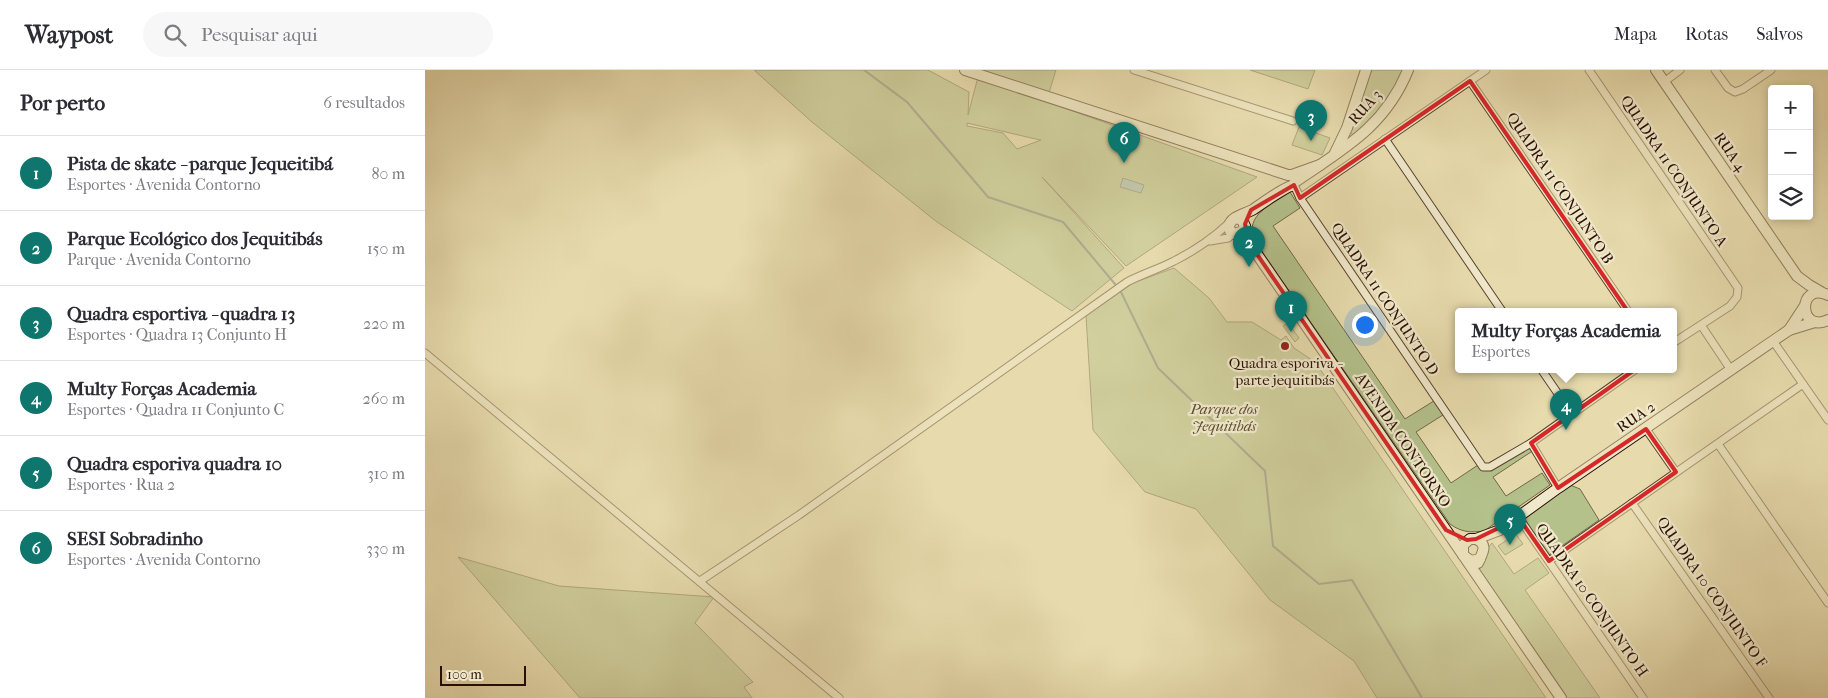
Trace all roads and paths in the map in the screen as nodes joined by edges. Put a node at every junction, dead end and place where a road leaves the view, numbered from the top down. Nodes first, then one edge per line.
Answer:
1 (965, 70) edge
2 (1134, 70) edge
3 (1367, 70) edge
4 (1408, 70) edge
5 (1486, 70) edge
6 (1589, 70) edge
7 (1656, 70) edge
8 (1680, 70) edge
9 (1715, 70) edge
10 (1771, 70) edge
11 (1470, 81) junction
12 (1664, 82) junction
13 (1293, 121) dead end
14 (1347, 128) junction
15 (1359, 137) junction
16 (1385, 139) junction
17 (1334, 156) junction
18 (1289, 181) junction
19 (1300, 198) junction
20 (1236, 223) junction
21 (1235, 234) junction
22 (1210, 241) junction
23 (1250, 244) junction
24 (1797, 276) junction
25 (1826, 293) edge
26 (1805, 305) junction
27 (1500, 308) edge
28 (1626, 308) edge
29 (1820, 322) edge
30 (1701, 325) junction
31 (1789, 330) junction
32 (1828, 330) edge
33 (1677, 340) edge
34 (1773, 341) junction
35 (425, 353) edge
36 (1731, 370) junction
37 (1544, 373) edge
38 (1630, 373) edge
39 (1803, 384) junction
40 (1572, 414) junction
41 (1828, 420) edge
42 (1646, 429) junction
43 (1531, 443) junction
44 (1718, 444) junction
45 (1675, 472) junction
46 (1558, 488) junction
47 (1632, 503) junction
48 (1519, 518) junction
49 (1446, 530) junction
50 (1500, 530) junction
51 (1472, 539) junction
52 (1482, 554) junction
53 (1463, 555) junction
54 (1549, 561) junction
55 (1479, 579) junction
56 (700, 581) junction
57 (1828, 604) edge
58 (839, 698) edge
59 (1561, 698) edge
60 (1643, 698) edge
61 (1769, 698) edge

1 - 18 street
2 - 13 street
3 - 14 street, RUA 3
4 - 15 street, RUA 3
5 - 11 street
6 - 30 street, QUADRA 11 CONJUNTO A
7 - 12 street, RUA 4
8 - 12 street
9 - 10 street
11 - 16 street
11 - 28 street, QUADRA 11 CONJUNTO B
12 - 24 street, RUA 4
14 - 15 street
14 - 17 street, RUA 3
15 - 17 street, RUA 3
16 - 19 street
16 - 27 street
17 - 18 street, RUA 3
18 - 19 street, QUADRA 11 CONJUNTO D
18 - 20 street
19 - 43 street, QUADRA 11 CONJUNTO D
20 - 21 street
20 - 22 street
20 - 23 street, AVENIDA CONTORNO
21 - 22 street
21 - 23 street, AVENIDA CONTORNO
22 - 56 street
23 - 49 street, AVENIDA CONTORNO
24 - 25 street
24 - 26 street
25 - 26 street
26 - 29 street
26 - 31 street
29 - 31 street
29 - 32 street
30 - 33 street
30 - 36 street
31 - 34 street, RUA 2
34 - 36 street, RUA 2
34 - 39 street
35 - 56 street
36 - 42 street, RUA 2
37 - 40 street
38 - 40 street
39 - 41 street
39 - 44 street
40 - 43 street
42 - 45 street
42 - 46 street, RUA 2
43 - 46 street
44 - 45 street
44 - 57 street
45 - 47 street
46 - 48 street, RUA 2
47 - 54 street
47 - 61 street, QUADRA 10 CONJUNTO F
48 - 50 street, RUA 2
48 - 54 street, QUADRA 10 CONJUNTO H
49 - 51 street
49 - 53 street, AVENIDA CONTORNO
50 - 51 street, RUA 2
50 - 52 street, RUA 2
51 - 52 street
51 - 53 street
52 - 53 street
52 - 55 street
53 - 55 street, AVENIDA CONTORNO
54 - 60 street, QUADRA 10 CONJUNTO H
55 - 59 street
56 - 58 street

